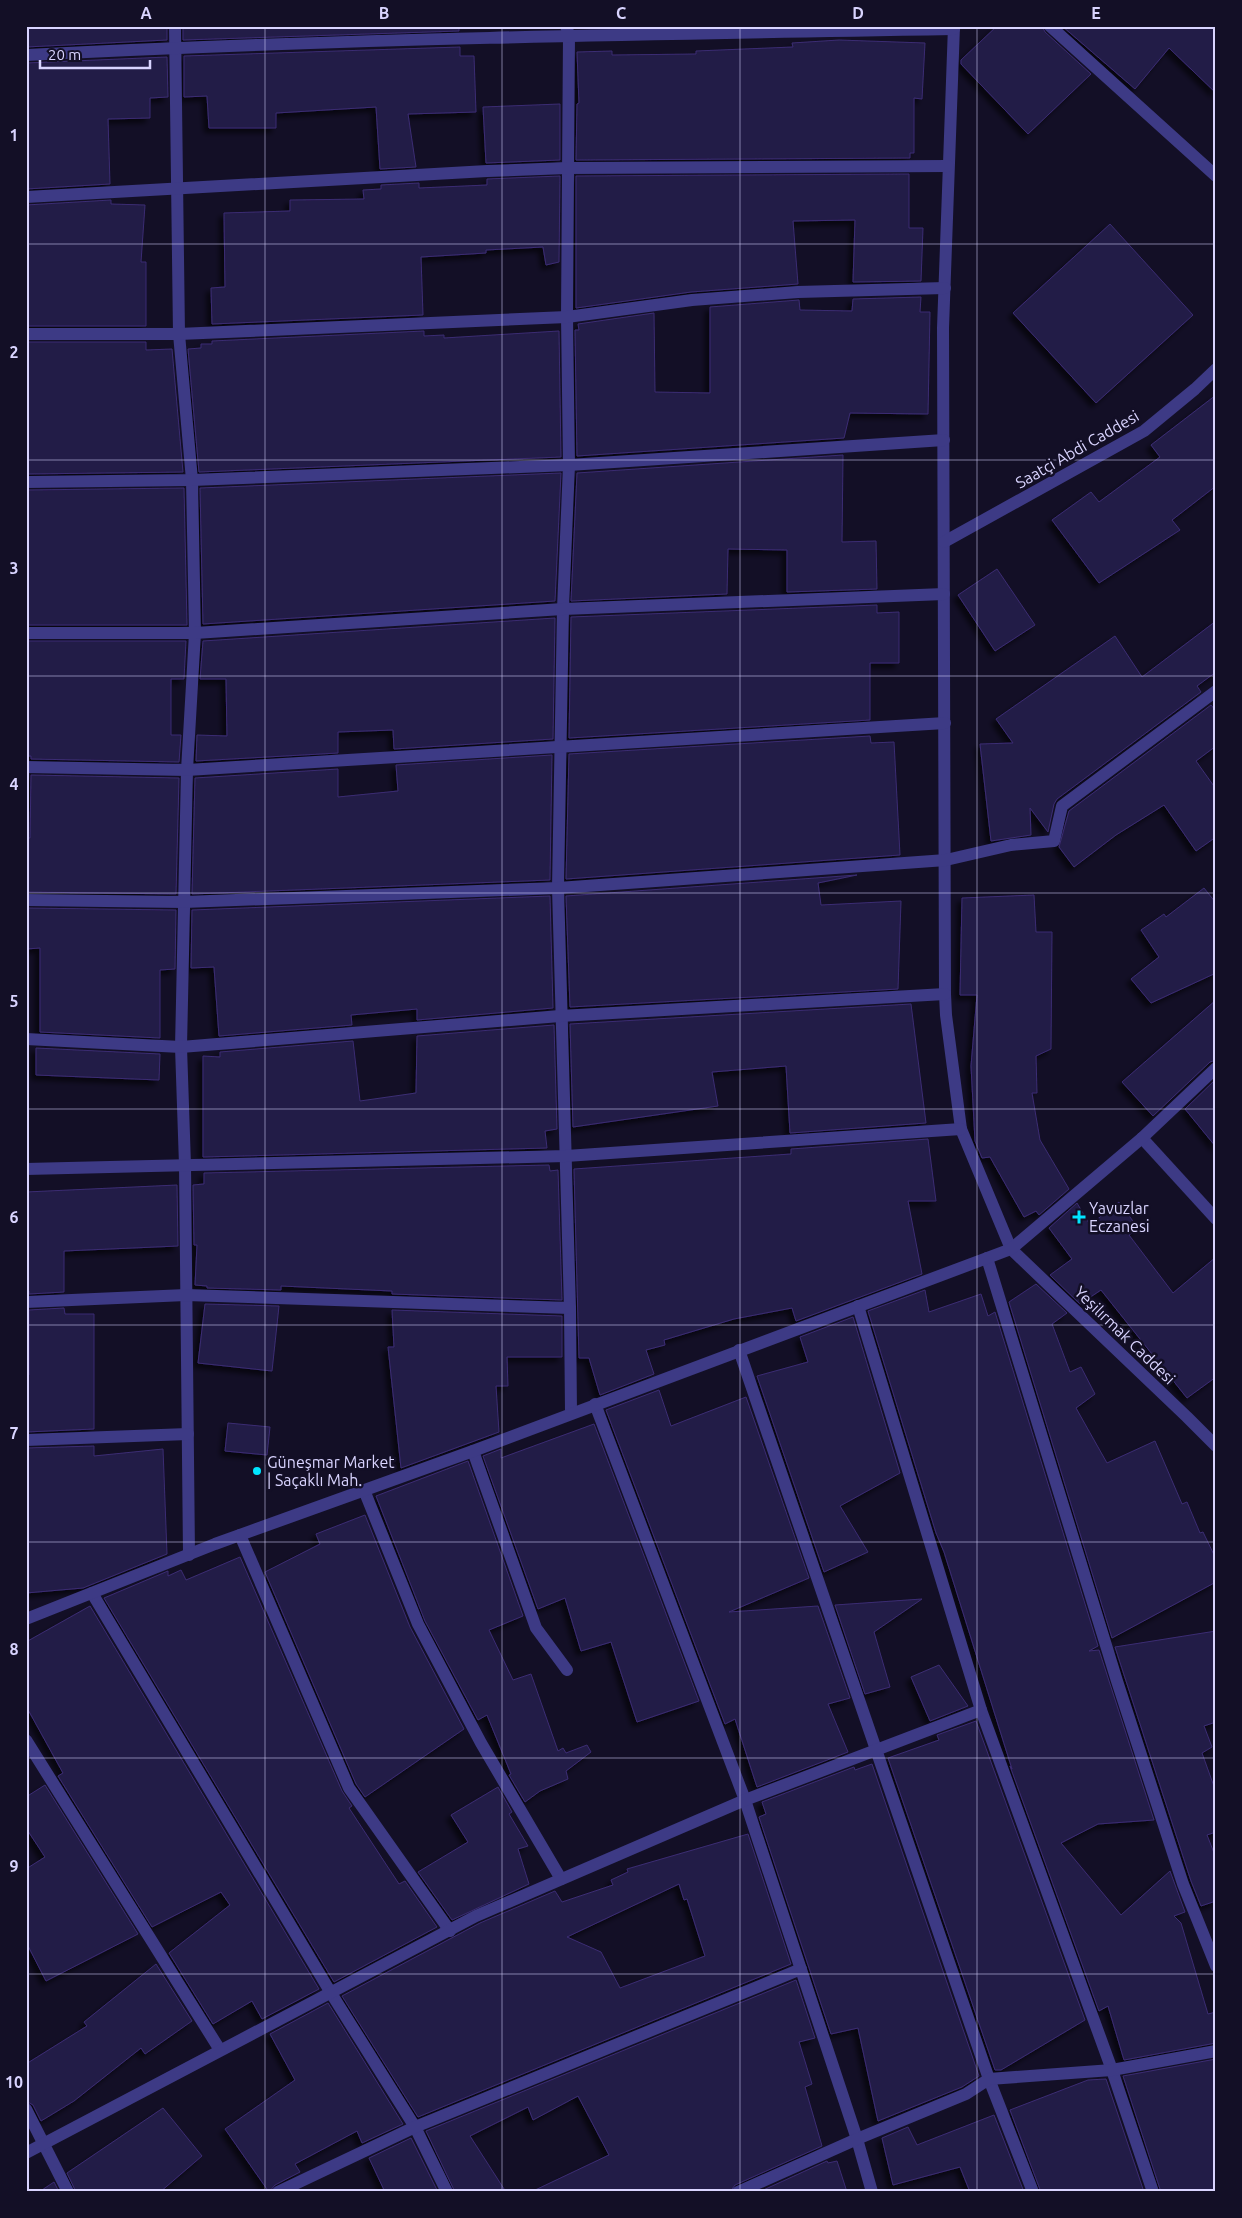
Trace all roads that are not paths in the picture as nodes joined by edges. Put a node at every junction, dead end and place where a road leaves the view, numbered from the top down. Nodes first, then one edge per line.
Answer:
1 (175, 26) edge
2 (1050, 26) edge
3 (954, 27) edge
4 (567, 31) edge
5 (176, 47) junction
6 (26, 55) edge
7 (948, 166) junction
8 (567, 168) junction
9 (1216, 176) edge
10 (177, 189) junction
11 (26, 197) edge
12 (945, 288) junction
13 (567, 317) junction
14 (26, 334) edge
15 (179, 334) junction
16 (1216, 369) edge
17 (944, 440) junction
18 (569, 465) junction
19 (192, 480) junction
20 (26, 482) edge
21 (944, 542) junction
22 (944, 594) junction
23 (563, 609) junction
24 (26, 633) edge
25 (195, 634) junction
26 (1216, 691) edge
27 (945, 723) junction
28 (560, 748) junction
29 (26, 767) edge
30 (187, 770) junction
31 (946, 860) junction
32 (558, 888) junction
33 (26, 900) edge
34 (184, 902) junction
35 (945, 994) junction
36 (560, 1016) junction
37 (26, 1040) edge
38 (181, 1046) junction
39 (1216, 1068) edge
40 (961, 1129) junction
41 (1142, 1138) junction
42 (566, 1156) junction
43 (185, 1165) junction
44 (26, 1169) edge
45 (1216, 1219) edge
46 (1011, 1249) junction
47 (987, 1258) junction
48 (186, 1295) junction
49 (26, 1302) edge
50 (858, 1306) junction
51 (570, 1308) junction
52 (739, 1350) junction
53 (595, 1404) junction
54 (571, 1412) junction
55 (188, 1434) junction
56 (26, 1440) edge
57 (1216, 1446) edge
58 (473, 1450) junction
59 (364, 1490) junction
60 (240, 1535) junction
61 (189, 1554) junction
62 (92, 1593) junction
63 (26, 1619) edge
64 (567, 1670) dead end
65 (981, 1710) junction
66 (26, 1740) edge
67 (876, 1751) junction
68 (745, 1800) junction
69 (561, 1880) junction
70 (450, 1931) junction
71 (1216, 1966) edge
72 (801, 1969) junction
73 (331, 1993) junction
74 (220, 2050) junction
75 (1216, 2051) edge
76 (1112, 2070) junction
77 (990, 2079) junction
78 (26, 2109) edge
79 (415, 2127) junction
80 (857, 2139) junction
81 (42, 2143) junction
82 (26, 2153) edge
83 (68, 2192) edge
84 (278, 2192) edge
85 (447, 2192) edge
86 (738, 2192) edge
87 (872, 2192) edge
88 (1033, 2192) edge
89 (1152, 2192) edge

1 - 5 street
2 - 9 street
3 - 4 street
3 - 7 street
4 - 5 street
4 - 8 street
5 - 6 street
5 - 10 street
7 - 8 street
7 - 12 street
8 - 10 street
8 - 13 street
10 - 11 street
10 - 15 street
12 - 13 street
12 - 17 street
13 - 15 street
13 - 18 street
14 - 15 street
15 - 19 street
16 - 21 street, Saatçi Abdi Caddesi
17 - 18 street
17 - 21 street
18 - 19 street
18 - 23 street
19 - 20 street
19 - 25 street
21 - 22 street
22 - 23 street
22 - 27 street
23 - 25 street
23 - 28 street
24 - 25 street
25 - 30 street
26 - 31 street
27 - 28 street
27 - 31 street
28 - 30 street
28 - 32 street
29 - 30 street
30 - 34 street
31 - 32 street
31 - 35 street
32 - 34 street
32 - 36 street
33 - 34 street
34 - 38 street
35 - 36 street
35 - 40 street
36 - 38 street
36 - 42 street
37 - 38 street
38 - 43 street
39 - 41 street
40 - 42 street
40 - 46 street
41 - 45 street
41 - 46 street
42 - 43 street
42 - 51 street
43 - 44 street
43 - 48 street
46 - 47 street
46 - 57 street, Yeşilırmak Caddesi
47 - 50 street
47 - 71 street
48 - 49 street
48 - 51 street
48 - 55 street
50 - 52 street
50 - 65 street
51 - 54 street
52 - 53 street
52 - 67 street
53 - 54 street
53 - 68 street
54 - 58 street
55 - 56 street
55 - 61 street
58 - 59 street
58 - 64 street
59 - 60 street
59 - 69 street
60 - 61 street
60 - 70 street
61 - 62 street
62 - 63 street
62 - 73 street
65 - 67 street
65 - 76 street
66 - 74 street
67 - 68 street
67 - 77 street
68 - 69 street
68 - 72 street
69 - 70 street
70 - 73 street
72 - 79 street
72 - 80 street
73 - 74 street
73 - 79 street
74 - 81 street
75 - 76 street
76 - 77 street
76 - 89 street
77 - 80 street
77 - 88 street
78 - 81 street
79 - 84 street
79 - 85 street
80 - 86 street
80 - 87 street
81 - 82 street
81 - 83 street

